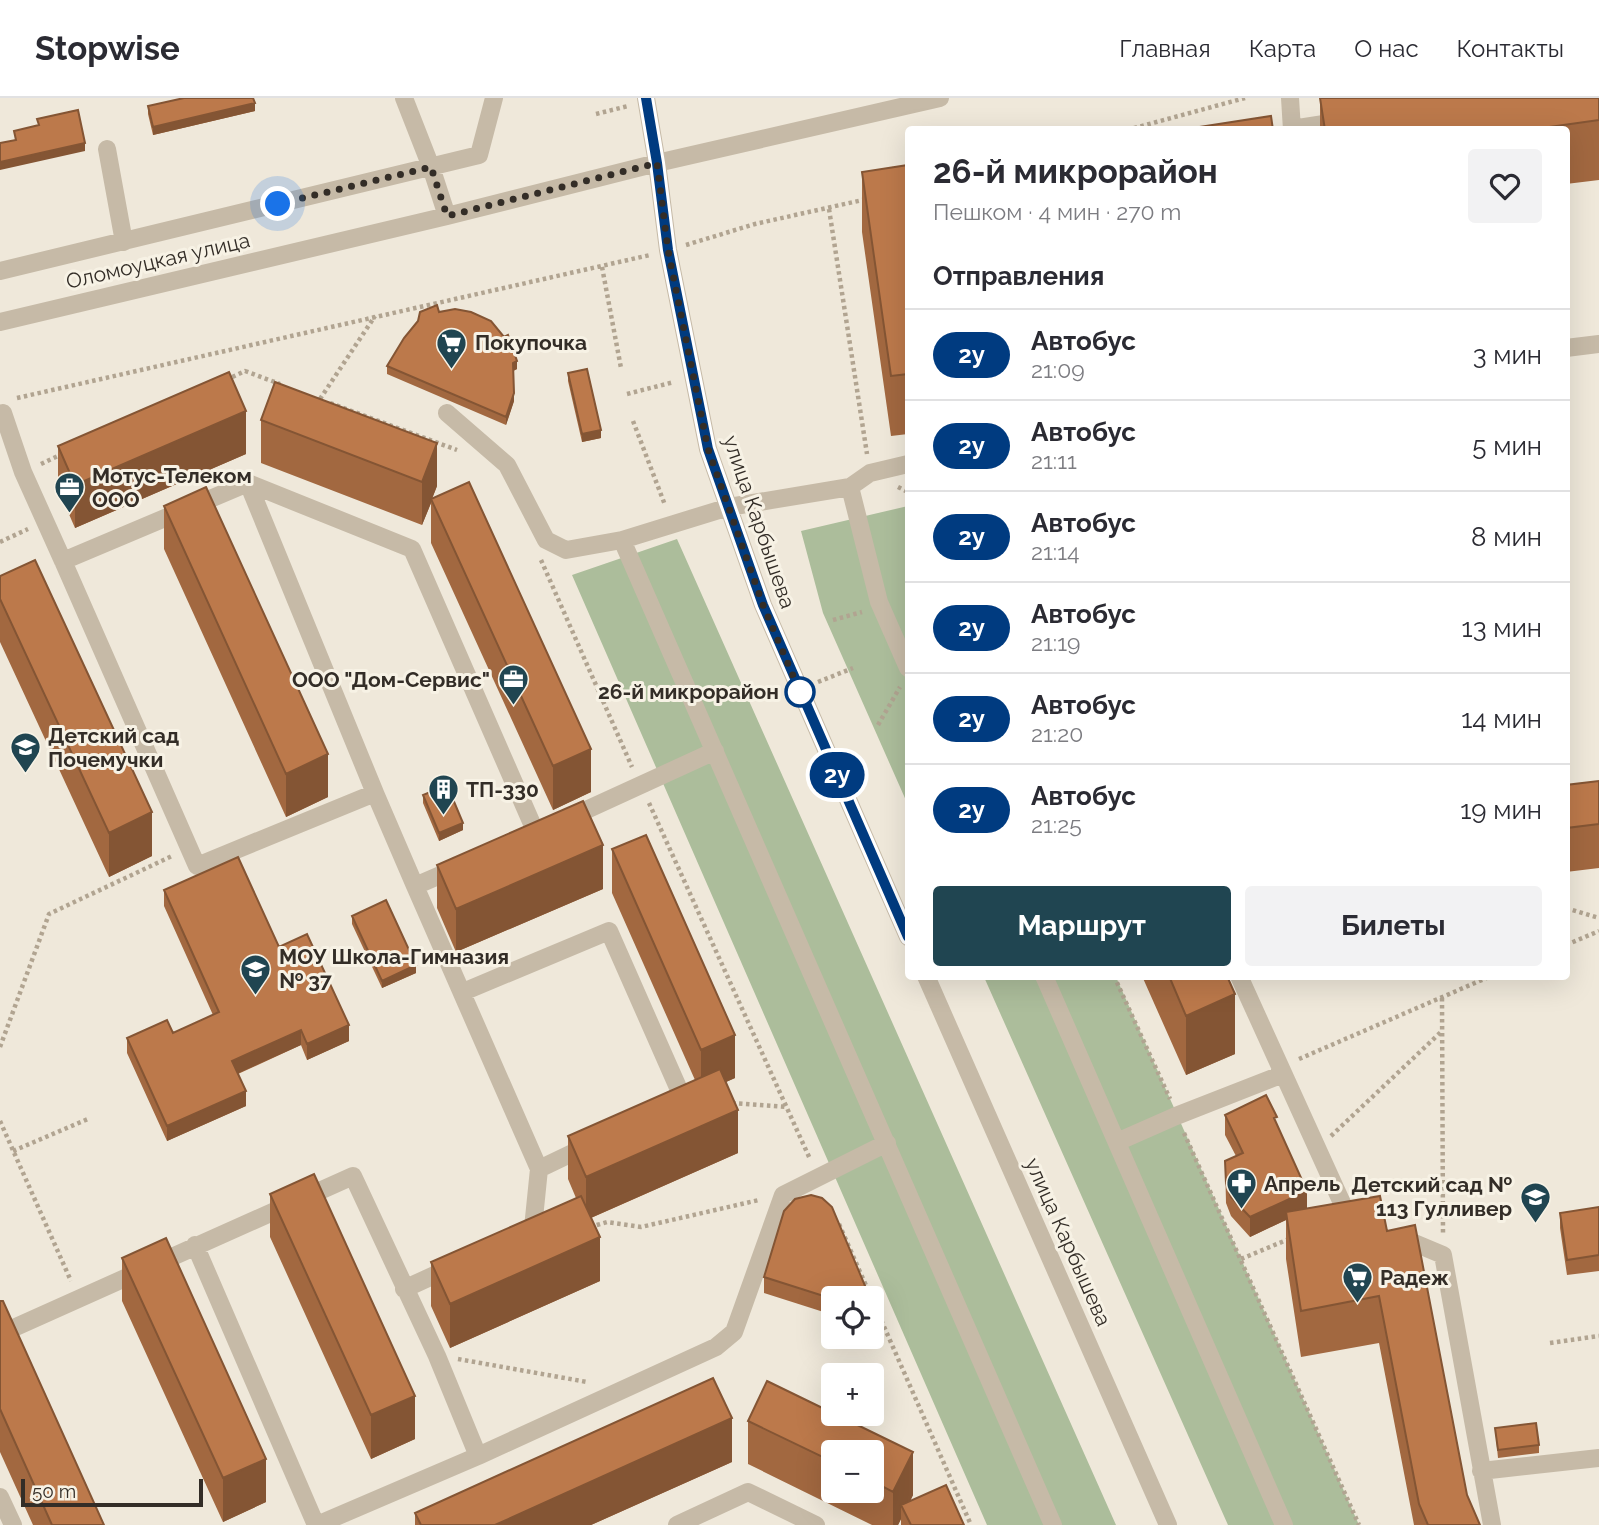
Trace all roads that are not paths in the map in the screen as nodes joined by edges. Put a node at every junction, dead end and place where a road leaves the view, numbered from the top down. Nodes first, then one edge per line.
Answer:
1 (404, 98) edge
2 (494, 98) edge
3 (646, 98) edge
4 (940, 98) edge
5 (1290, 98) edge
6 (1358, 119) edge
7 (1292, 126) edge
8 (1312, 126) edge
9 (107, 149) dead end
10 (657, 163) junction
11 (431, 167) junction
12 (447, 216) junction
13 (124, 242) junction
14 (0, 271) edge
15 (0, 322) edge
16 (1599, 344) edge
17 (1570, 348) edge
18 (447, 413) dead end
19 (0, 415) edge
20 (905, 465) edge
21 (247, 483) junction
22 (850, 487) junction
23 (729, 507) junction
24 (622, 540) junction
25 (63, 562) junction
26 (905, 676) edge
27 (715, 751) junction
28 (375, 793) junction
29 (476, 860) edge
30 (415, 886) junction
31 (905, 930) edge
32 (928, 980) edge
33 (1046, 980) edge
34 (1241, 980) edge
35 (463, 992) junction
36 (1281, 1071) junction
37 (659, 1112) edge
38 (599, 1140) edge
39 (1117, 1142) junction
40 (887, 1143) junction
41 (539, 1168) junction
42 (510, 1239) edge
43 (195, 1245) junction
44 (463, 1261) edge
45 (404, 1289) junction
46 (0, 1334) edge
47 (478, 1456) junction
48 (1599, 1458) edge
49 (1481, 1471) junction
50 (0, 1497) edge
51 (13, 1525) edge
52 (316, 1525) edge
53 (677, 1525) edge
54 (816, 1525) edge
55 (1053, 1525) edge
56 (1168, 1525) edge
57 (1284, 1525) edge
58 (1492, 1525) edge

1 - 11 street
2 - 11 street
3 - 10 street, улица Карбышева
4 - 10 street, Оломоуцкая улица
5 - 7 street
6 - 8 street
9 - 13 street
10 - 12 street, Оломоуцкая улица
10 - 23 street, улица Карбышева
11 - 12 street
11 - 13 street
12 - 15 street, Оломоуцкая улица
13 - 14 street
16 - 17 street
18 - 24 street
19 - 25 street
20 - 22 street
21 - 25 street
21 - 27 street
21 - 28 street
22 - 23 street
22 - 26 street
23 - 24 street
23 - 31 street, улица Карбышева
24 - 27 street
25 - 28 street
27 - 40 street
28 - 30 street
29 - 30 street
30 - 35 street
32 - 56 street, улица Карбышева
33 - 39 street
34 - 36 street
35 - 37 street
35 - 41 street
36 - 39 street
36 - 49 street
38 - 41 street
39 - 57 street
40 - 47 street
40 - 55 street
41 - 42 street
43 - 45 street
43 - 46 street
43 - 52 street
44 - 45 street
45 - 47 street
47 - 52 street
48 - 49 street
49 - 58 street
50 - 51 street
53 - 54 street

